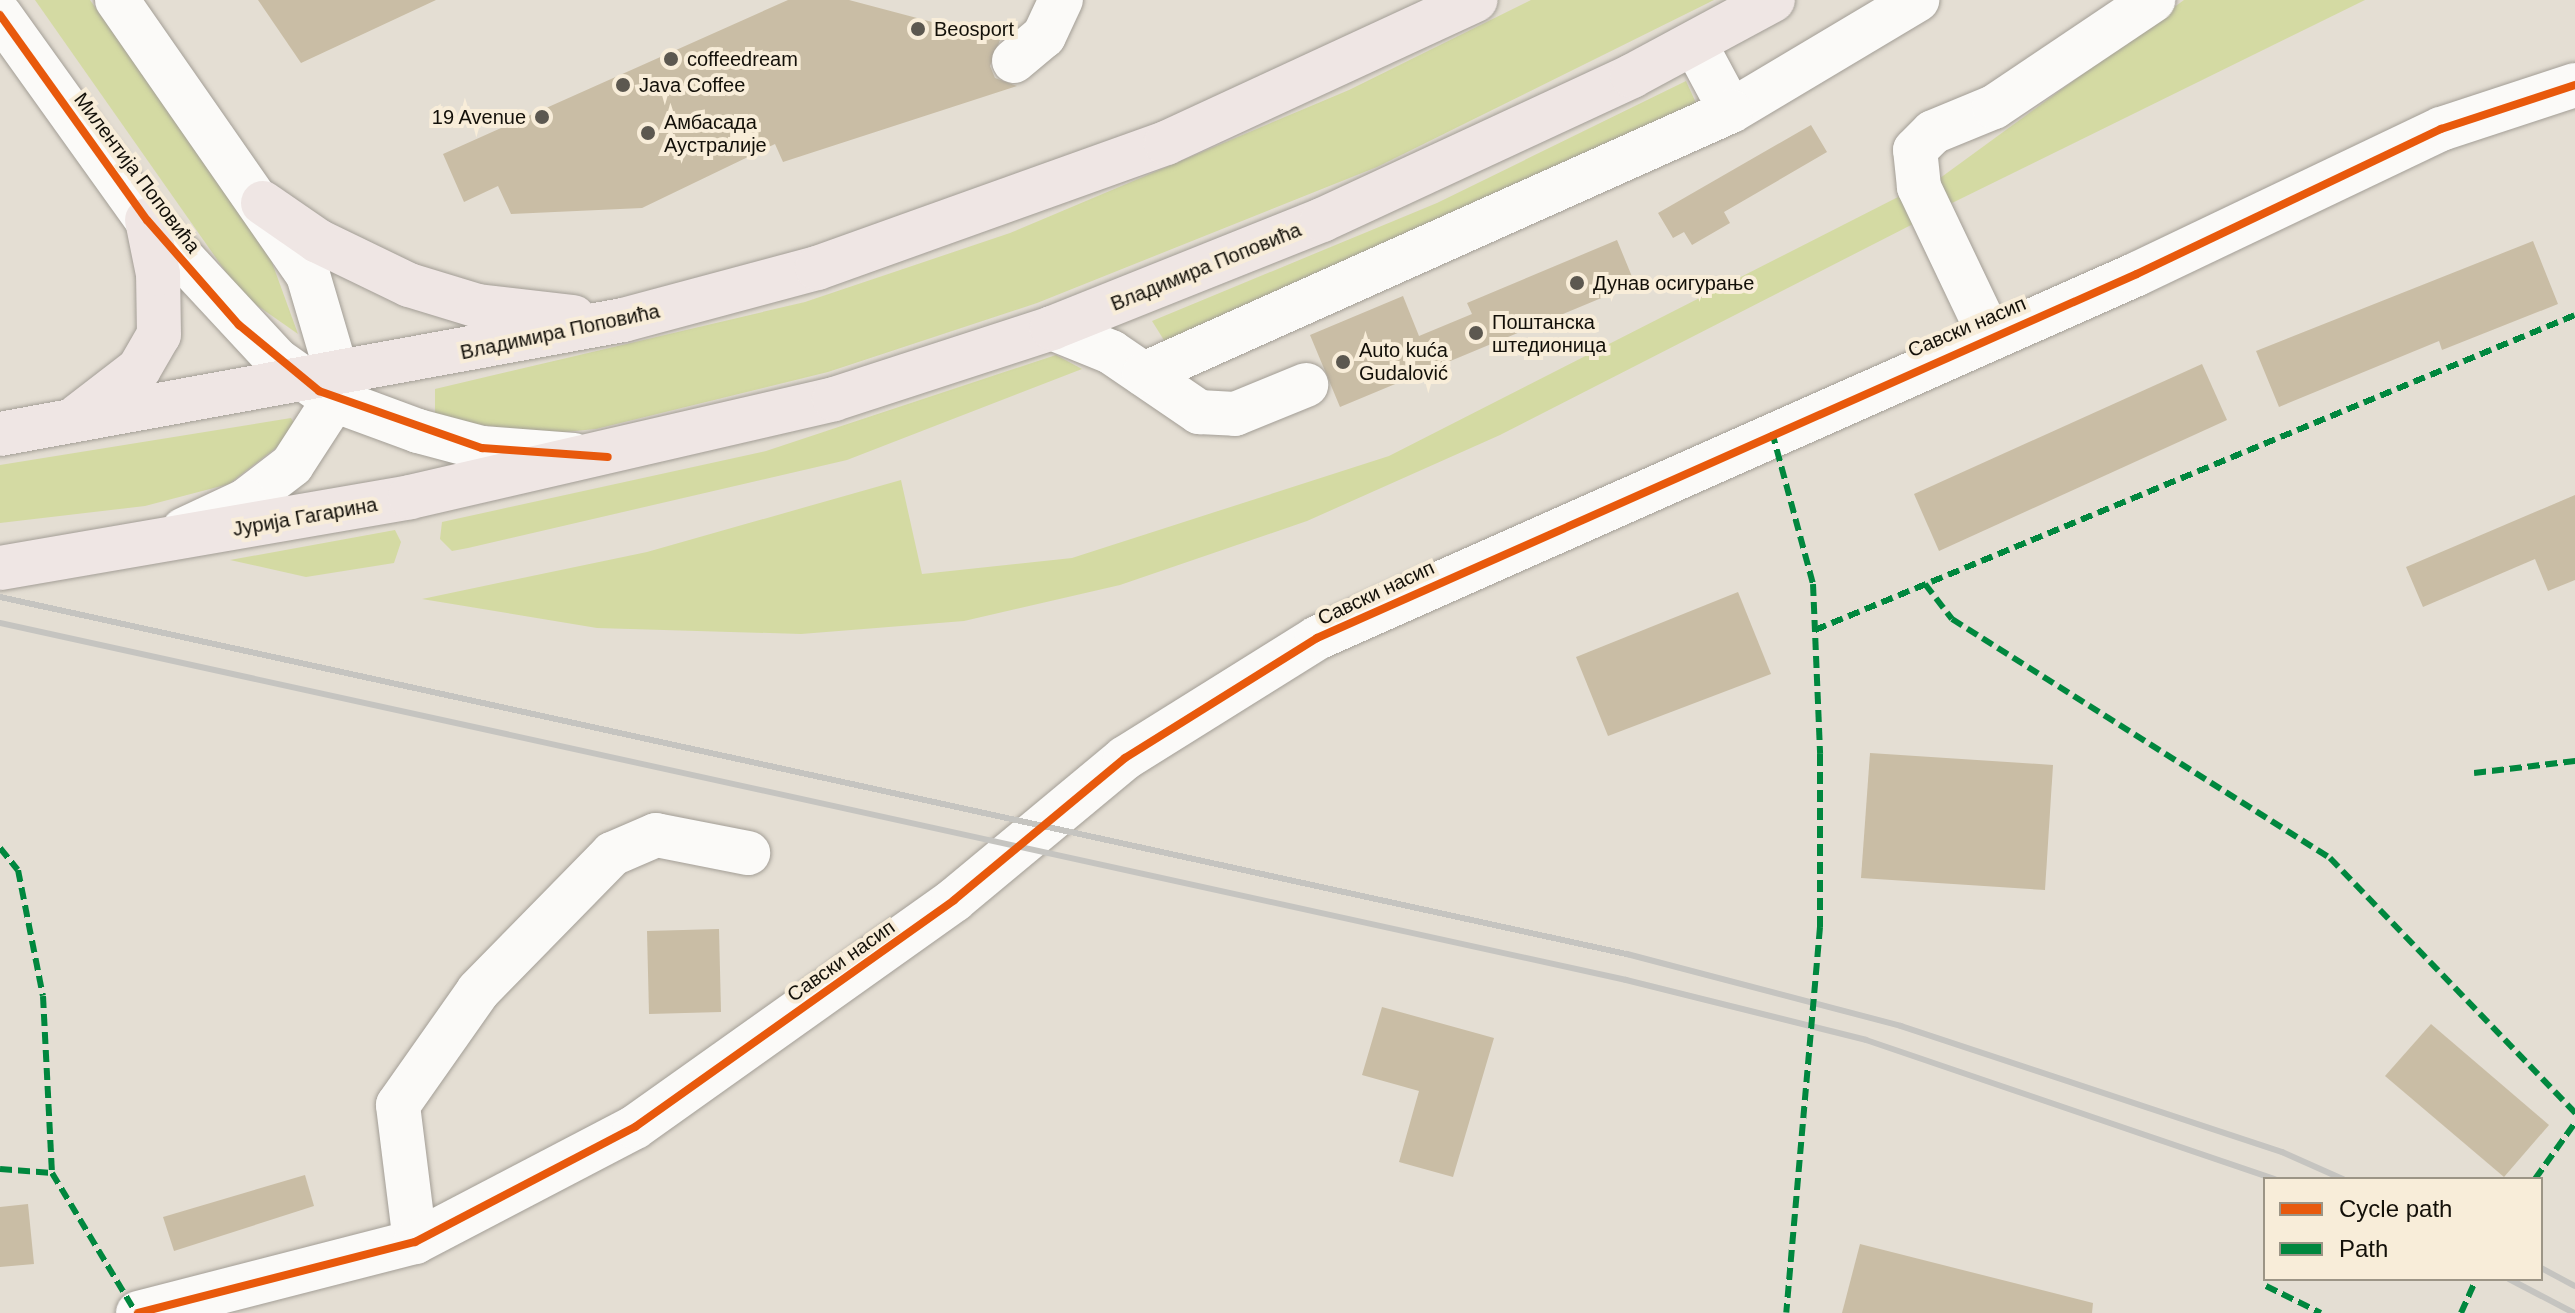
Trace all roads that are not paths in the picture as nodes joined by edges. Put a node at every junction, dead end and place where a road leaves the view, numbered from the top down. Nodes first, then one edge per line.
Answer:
1 (117, 0) edge
2 (1061, 0) edge
3 (1476, 0) edge
4 (1773, 0) edge
5 (1917, 0) edge
6 (2153, 0) edge
7 (7, 39) edge
8 (1695, 44) junction
9 (1014, 61) dead end
10 (2575, 85) edge
11 (1731, 111) junction
12 (263, 203) junction
13 (147, 220) junction
14 (623, 320) junction
15 (1052, 328) junction
16 (1989, 334) junction
17 (1144, 374) junction
18 (1306, 385) dead end
19 (327, 387) junction
20 (65, 423) junction
21 (0, 434) edge
22 (608, 457) junction
23 (144, 546) junction
24 (0, 568) edge
25 (748, 853) dead end
26 (415, 1242) junction
27 (138, 1313) edge

1 - 12 street
2 - 9 street
3 - 14 main road, Владимира Поповића
4 - 8 main road, Владимира Поповића
5 - 11 street
6 - 16 street
7 - 13 street, Милентија Поповића
8 - 11 street
8 - 15 main road, Владимира Поповића
10 - 16 street, Савски насип
11 - 17 street
12 - 14 main road
12 - 19 street
13 - 19 street, Милентија Поповића
13 - 20 main road
14 - 19 main road, Владимира Поповића
15 - 17 street
15 - 22 main road, Владимира Поповића
16 - 26 street, Савски насип
17 - 18 street
19 - 20 main road
19 - 22 street, Милентија Поповића
19 - 23 street
20 - 21 main road
22 - 23 main road, Јурија Гагарина
23 - 24 main road, Јурија Гагарина
25 - 26 street
26 - 27 street, Савски насип

